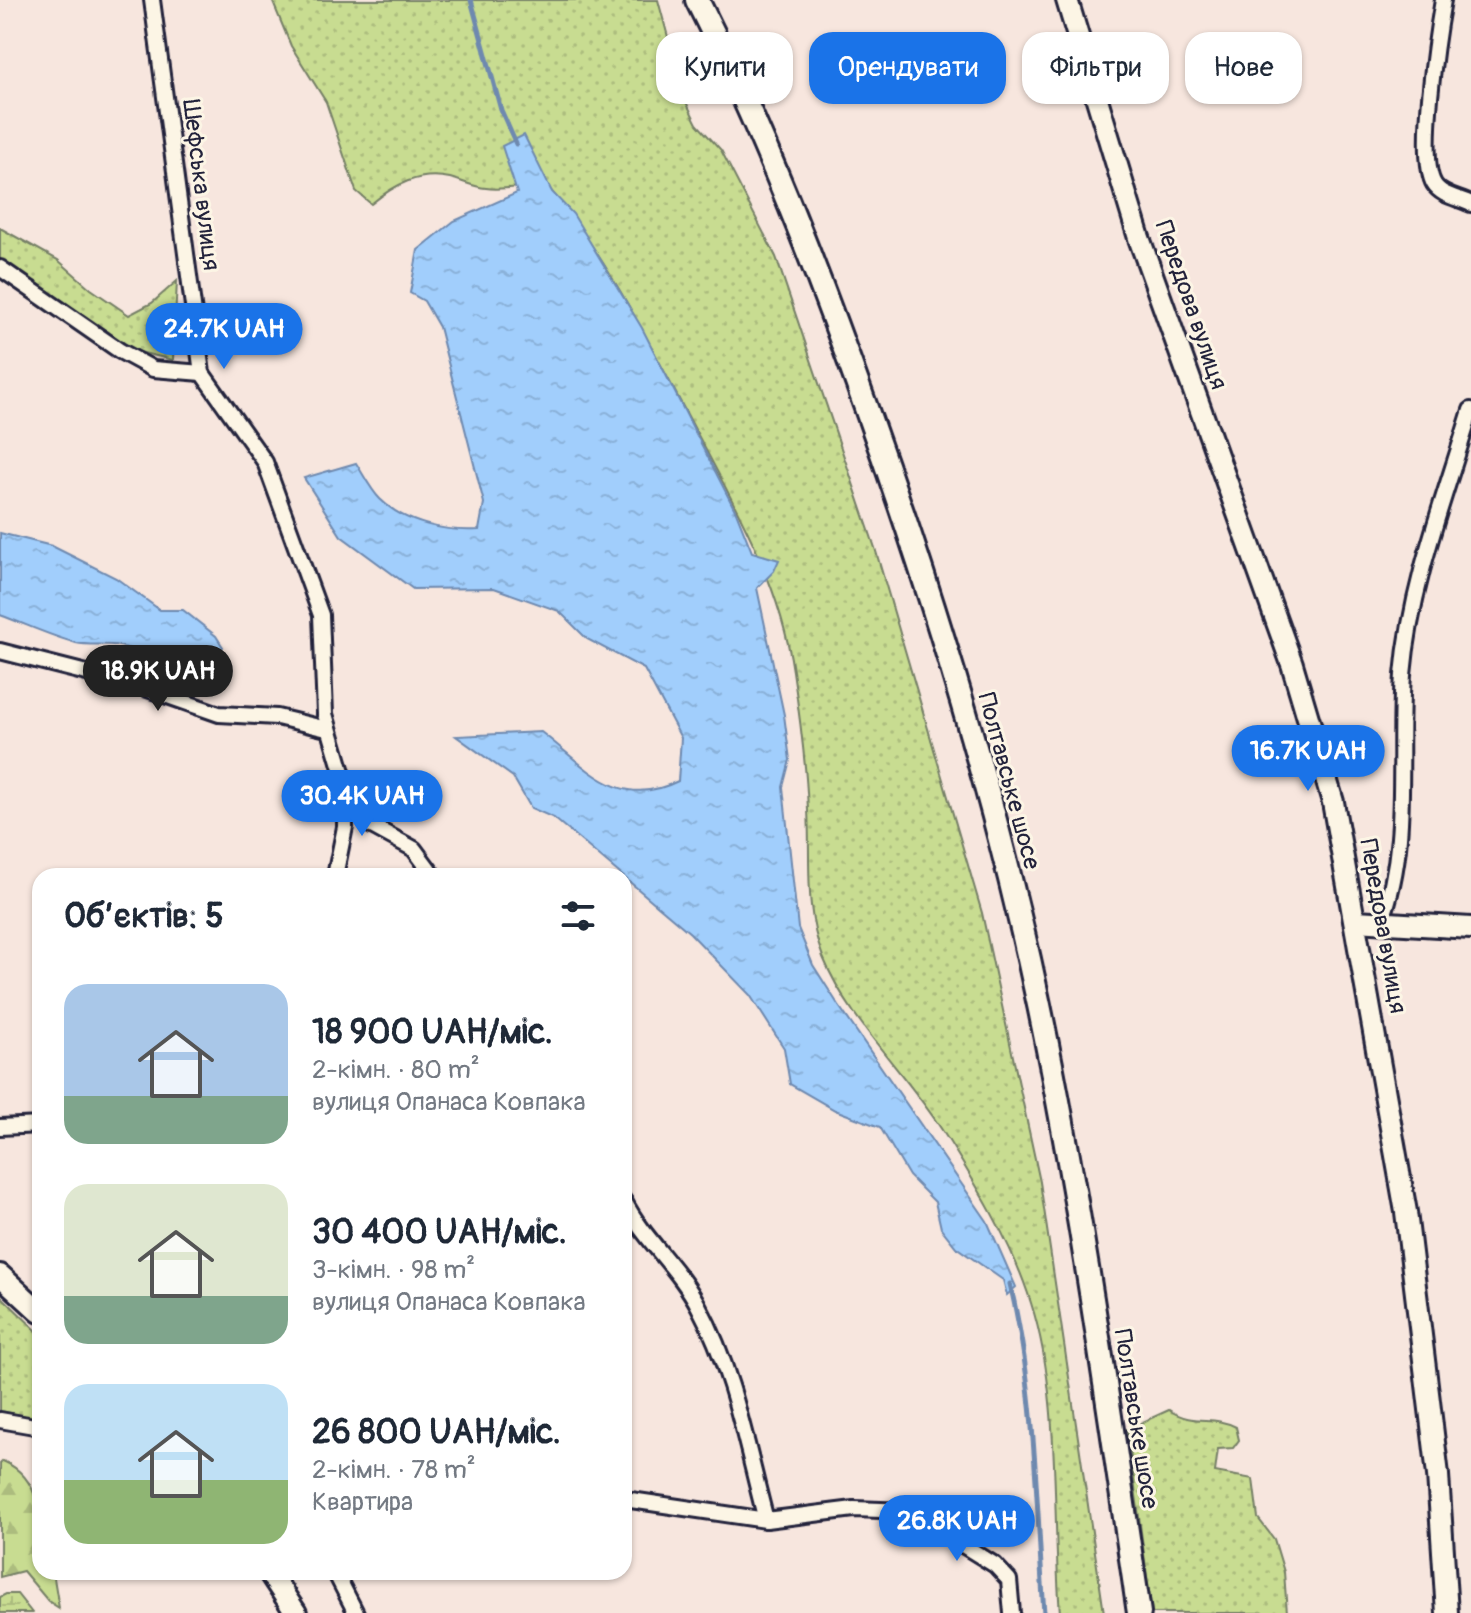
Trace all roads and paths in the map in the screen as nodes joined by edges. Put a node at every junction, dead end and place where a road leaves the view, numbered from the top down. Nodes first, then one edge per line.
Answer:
1 (152, 0) edge
2 (697, 0) edge
3 (1067, 0) edge
4 (1443, 0) edge
5 (1471, 204) edge
6 (0, 268) edge
7 (202, 373) junction
8 (1471, 410) edge
9 (0, 651) edge
10 (327, 729) junction
11 (346, 796) junction
12 (337, 868) edge
13 (428, 868) edge
14 (1356, 921) junction
15 (1381, 922) junction
16 (1471, 928) edge
17 (32, 1125) edge
18 (0, 1127) edge
19 (632, 1216) edge
20 (0, 1275) edge
21 (32, 1305) edge
22 (0, 1420) edge
23 (32, 1426) edge
24 (632, 1500) edge
25 (766, 1520) junction
26 (274, 1580) edge
27 (339, 1580) edge
28 (296, 1613) edge
29 (356, 1613) edge
30 (1012, 1613) edge
31 (1139, 1613) edge
32 (1447, 1613) edge

1 - 7 street, Шефська вулиця
2 - 31 main road, Полтавське шосе
3 - 14 street, Передова вулиця
4 - 5 street
6 - 7 street
7 - 10 street, Шефська вулиця
8 - 15 street
9 - 10 street
10 - 11 street, Шефська вулиця
11 - 12 street
11 - 13 street
14 - 15 street
14 - 32 street, Передова вулиця
15 - 16 street
17 - 18 street
19 - 25 street
20 - 21 street
22 - 23 street
24 - 25 street
25 - 30 street
26 - 28 street
27 - 29 street

